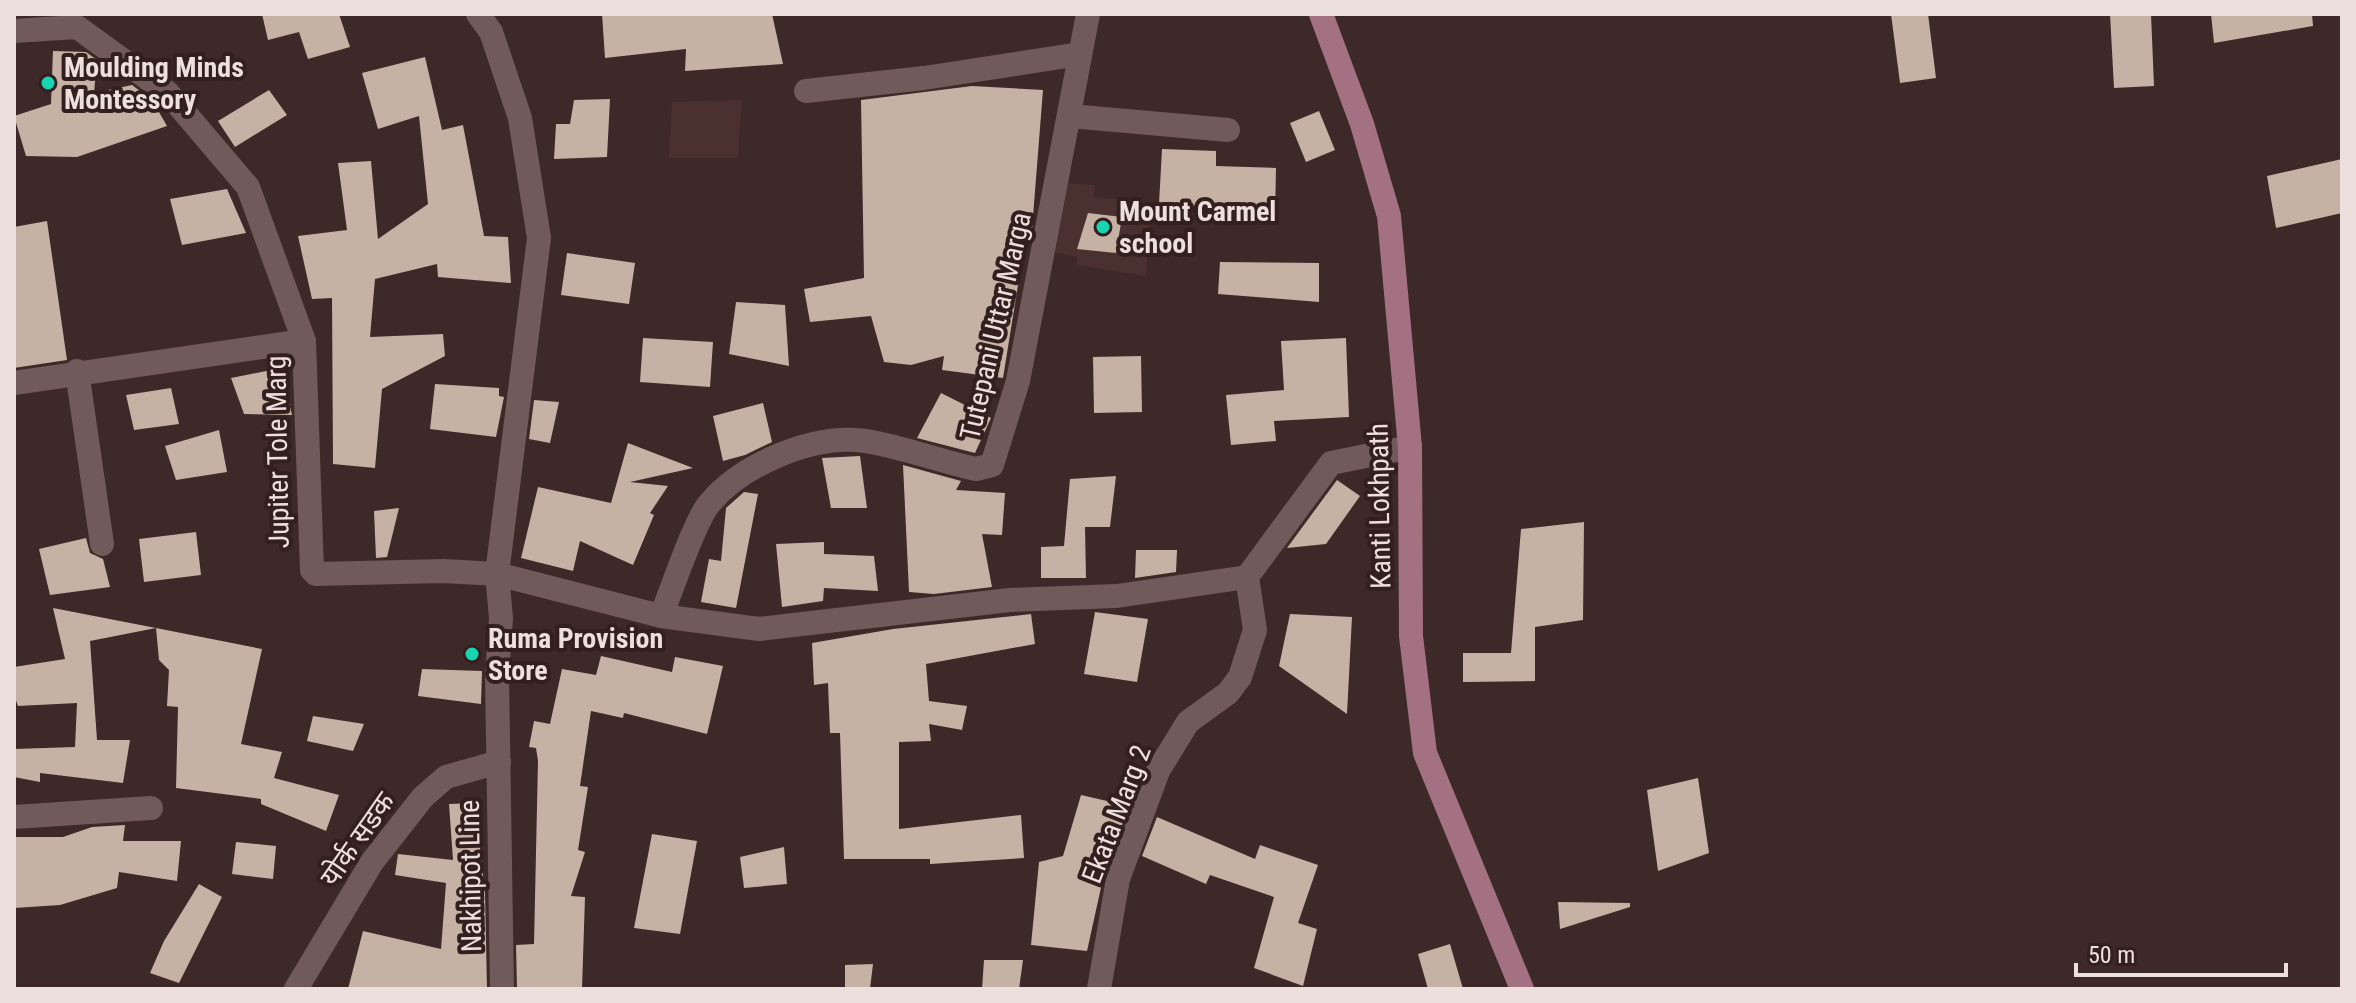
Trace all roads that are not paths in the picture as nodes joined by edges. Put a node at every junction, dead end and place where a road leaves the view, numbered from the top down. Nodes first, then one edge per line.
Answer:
1 (478, 14) edge
2 (1088, 14) edge
3 (1321, 14) edge
4 (76, 21) edge
5 (14, 31) edge
6 (1080, 54) junction
7 (806, 91) dead end
8 (1070, 116) junction
9 (1228, 130) dead end
10 (304, 341) junction
11 (77, 371) junction
12 (14, 383) edge
13 (1410, 447) junction
14 (102, 544) dead end
15 (497, 574) junction
16 (1247, 577) junction
17 (661, 616) junction
18 (499, 762) junction
19 (151, 808) dead end
20 (14, 817) edge
21 (296, 989) edge
22 (502, 989) edge
23 (1099, 989) edge
24 (1522, 989) edge

1 - 15 street, Nakhipot Line
2 - 6 street, Tutepani Uttar Marga
3 - 13 main road, Kanti Lokhpath
4 - 5 street, Jupiter Tole Marg
4 - 10 street, Jupiter Tole Marg
6 - 7 street
6 - 8 street, Tutepani Uttar Marga
8 - 9 street
8 - 17 street, Tutepani Uttar Marga
10 - 11 street
10 - 15 street, Jupiter Tole Marg
11 - 12 street
11 - 14 street
13 - 16 street
13 - 24 main road, Kanti Lokhpath
15 - 17 street
15 - 18 street, Nakhipot Line
16 - 17 street
16 - 23 street, Ekata Marg 2
18 - 21 street, योर्क सडक
18 - 22 street, Nakhipot Line
19 - 20 street

